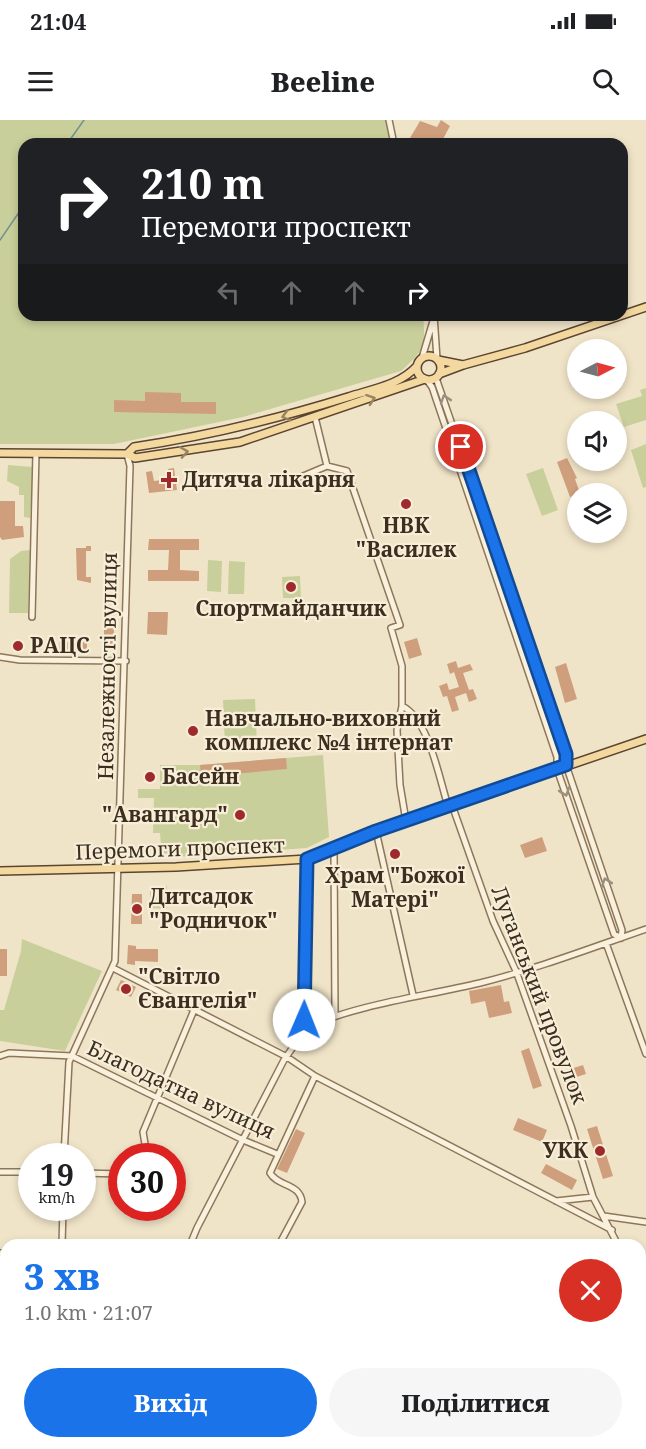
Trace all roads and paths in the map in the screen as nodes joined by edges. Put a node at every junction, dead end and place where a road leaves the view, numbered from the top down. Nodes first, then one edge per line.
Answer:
1 (388, 120) edge
2 (392, 138) edge
3 (646, 307) edge
4 (628, 313) edge
5 (433, 321) edge
6 (434, 321) edge
7 (605, 321) edge
8 (422, 358) junction
9 (438, 360) junction
10 (463, 364) junction
11 (417, 366) junction
12 (438, 376) junction
13 (425, 379) junction
14 (315, 417) junction
15 (0, 453) edge
16 (36, 453) junction
17 (127, 454) junction
18 (327, 466) junction
19 (301, 477) dead end
20 (32, 617) dead end
21 (0, 657) edge
22 (126, 661) junction
23 (402, 706) junction
24 (646, 739) edge
25 (566, 765) junction
26 (557, 769) junction
27 (450, 805) junction
28 (406, 821) junction
29 (376, 831) junction
30 (334, 848) junction
31 (307, 859) junction
32 (119, 869) junction
33 (0, 871) edge
34 (646, 929) edge
35 (621, 938) junction
36 (606, 943) junction
37 (113, 968) junction
38 (516, 971) junction
39 (413, 995) junction
40 (194, 1010) junction
41 (335, 1015) junction
42 (307, 1027) junction
43 (646, 1054) edge
44 (0, 1056) edge
45 (72, 1056) junction
46 (287, 1057) junction
47 (315, 1076) junction
48 (156, 1097) junction
49 (243, 1140) junction
50 (65, 1143) edge
51 (145, 1143) edge
52 (277, 1154) junction
53 (0, 1172) edge
54 (18, 1172) edge
55 (593, 1197) junction
56 (556, 1201) junction
57 (604, 1216) junction
58 (63, 1221) edge
59 (646, 1222) edge
60 (612, 1230) junction
61 (62, 1239) edge
62 (192, 1239) edge
63 (282, 1239) edge
64 (616, 1239) edge

1 - 2 street
3 - 4 main road
5 - 8 street
6 - 9 street
7 - 10 main road
8 - 9 main road
8 - 11 main road
9 - 10 main road
9 - 12 main road
10 - 12 main road
11 - 13 main road
11 -> 17 main road
12 - 13 main road
25 -> 12 street
14 -> 13 main road
13 - 26 street
17 -> 14 main road
14 - 18 street
15 - 16 main road
16 - 17 main road
16 - 20 street
17 - 22 street, Незалежності вулиця
18 - 19 street
18 - 23 street
21 - 22 street
22 - 32 street, Незалежності вулиця
23 - 27 street, Луганський провулок
23 - 28 street
24 - 25 main road, Перемоги проспект
25 - 26 main road, Перемоги проспект
35 -> 25 street
26 - 27 main road, Перемоги проспект
26 -> 35 street
27 - 28 main road, Перемоги проспект
27 - 38 street, Луганський провулок
28 - 29 main road, Перемоги проспект
29 - 30 main road, Перемоги проспект
29 - 39 street
30 - 31 main road, Перемоги проспект
30 - 41 street
31 - 32 main road, Перемоги проспект
31 - 42 street
32 - 33 main road, Перемоги проспект
32 - 37 street, Незалежності вулиця
34 - 35 street
35 - 36 street
36 - 38 street
36 - 43 street
37 - 40 street
37 - 45 street, Незалежності вулиця
38 - 39 street
38 - 55 street, Луганський провулок
39 - 41 street
40 - 46 street
40 - 48 street
41 - 42 street
42 - 46 street
44 - 45 street, Благодатна вулиця
45 - 48 street, Благодатна вулиця
45 - 50 street, Незалежності вулиця
46 - 47 street
46 - 49 street
47 - 52 street
47 - 56 street
48 - 49 street, Благодатна вулиця
48 - 51 street
49 - 52 street, Благодатна вулиця
49 - 62 street
52 - 63 street
53 - 54 street
55 - 56 street
55 - 57 street, Луганський провулок
56 - 60 street
57 - 59 street
57 - 60 street, Луганський провулок
58 - 61 street
60 - 64 street, Луганський провулок

